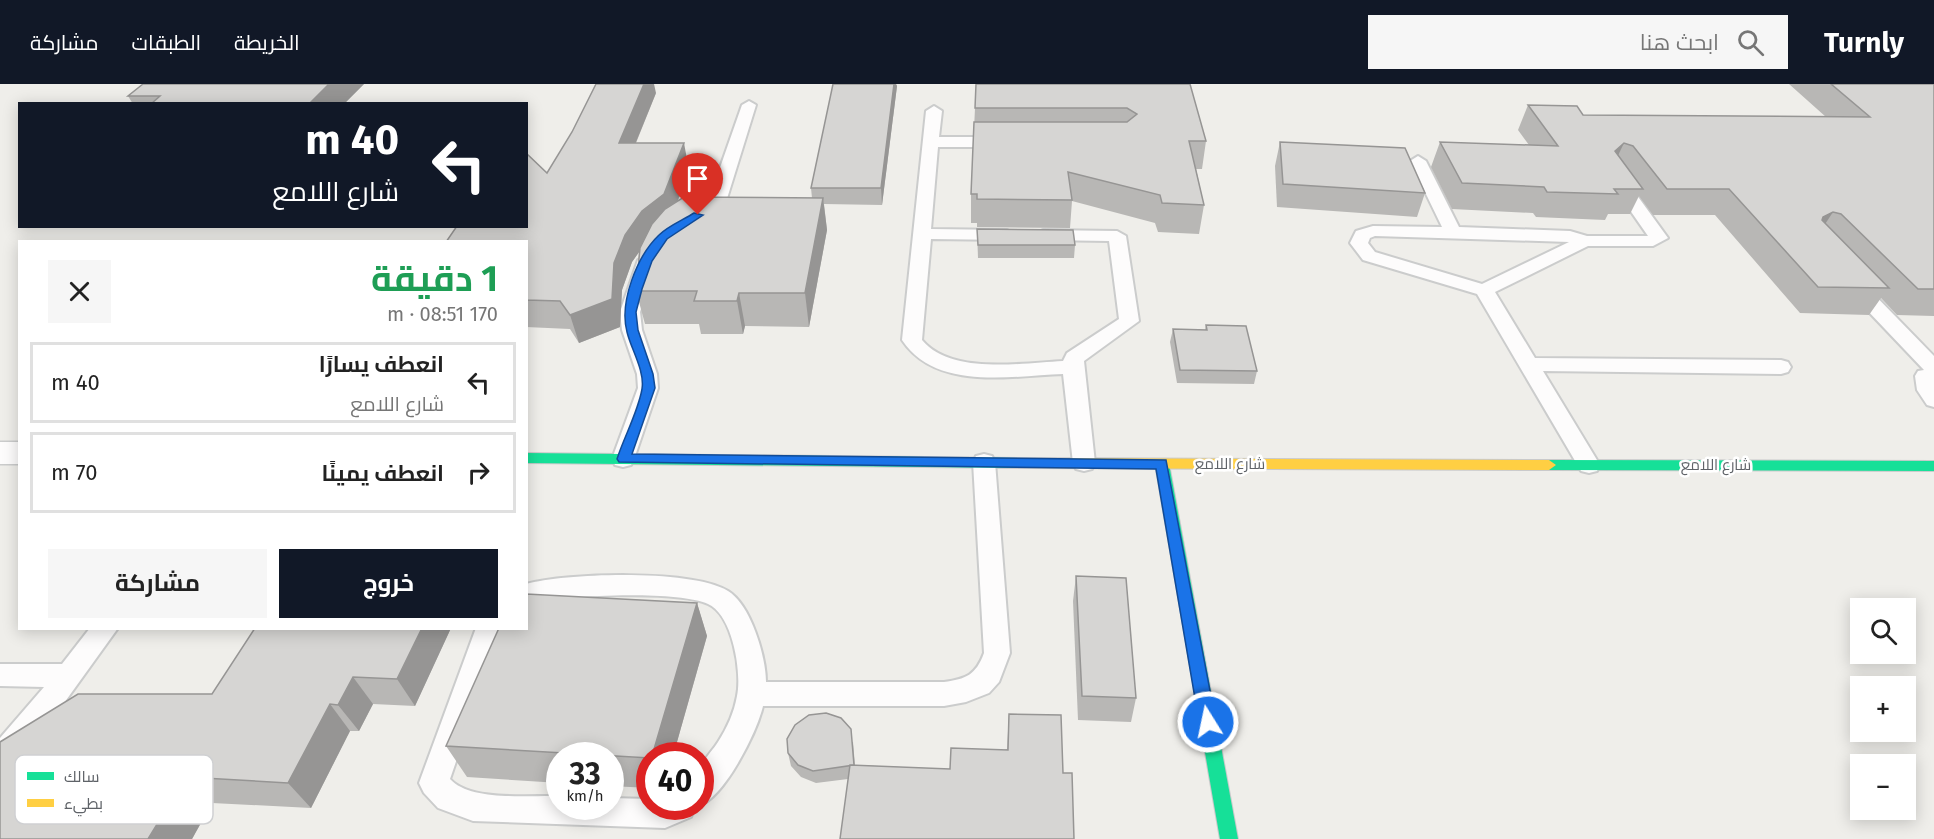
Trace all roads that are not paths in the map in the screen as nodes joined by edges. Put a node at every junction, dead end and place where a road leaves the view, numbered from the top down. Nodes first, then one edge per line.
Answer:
1 (749, 105) dead end
2 (934, 111) dead end
3 (933, 142) junction
4 (1016, 142) edge
5 (1418, 161) dead end
6 (1613, 175) edge
7 (678, 226) edge
8 (1453, 231) junction
9 (922, 234) junction
10 (1585, 241) junction
11 (657, 245) edge
12 (1839, 270) edge
13 (1484, 290) junction
14 (1527, 364) junction
15 (1072, 367) junction
16 (1781, 367) dead end
17 (1934, 368) edge
18 (1934, 376) edge
19 (1934, 400) edge
20 (0, 453) edge
21 (18, 453) edge
22 (528, 458) edge
23 (623, 459) junction
24 (984, 462) junction
25 (1084, 463) junction
26 (1162, 464) junction
27 (1589, 465) junction
28 (1934, 466) edge
29 (528, 593) edge
30 (104, 630) edge
31 (488, 630) edge
32 (0, 675) edge
33 (69, 676) junction
34 (754, 694) junction
35 (0, 759) edge
36 (714, 771) edge
37 (636, 813) edge
38 (1229, 839) edge

1 - 7 lane
2 - 3 lane
3 - 4 lane
3 - 9 lane
5 - 8 lane
6 - 10 lane
8 - 10 lane
8 - 13 lane
9 - 15 lane
9 - 15 lane
10 - 13 lane
11 - 23 lane
12 - 17 lane
13 - 14 lane
14 - 16 lane
14 - 27 lane
15 - 25 lane
18 - 19 lane
20 - 21 street
22 - 23 street, شارع اللامع
23 - 24 street, شارع اللامع
24 - 25 street, شارع اللامع
24 - 34 lane
25 - 26 street, شارع اللامع
26 - 27 street, شارع اللامع
26 - 38 street
27 - 28 street, شارع اللامع
29 - 34 lane
30 - 33 lane
31 - 37 lane
32 - 33 lane
33 - 35 lane
34 - 36 lane

